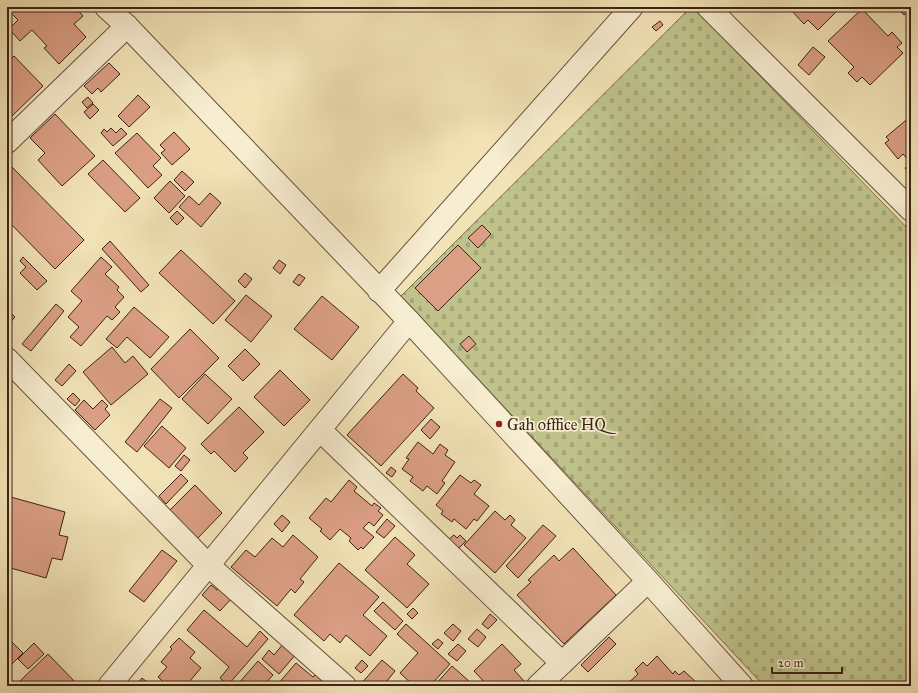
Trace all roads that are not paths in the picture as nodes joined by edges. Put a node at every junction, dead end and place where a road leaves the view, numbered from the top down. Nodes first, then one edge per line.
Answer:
1 (106, 7) edge
2 (632, 7) edge
3 (708, 7) edge
4 (127, 26) junction
5 (7, 142) edge
6 (911, 210) edge
7 (379, 291) junction
8 (409, 322) junction
9 (7, 359) edge
10 (320, 430) junction
11 (208, 565) junction
12 (648, 581) junction
13 (562, 663) junction
14 (109, 686) edge
15 (345, 686) edge
16 (538, 686) edge
17 (742, 686) edge

1 - 4 street
2 - 7 street
3 - 6 street
4 - 5 street
4 - 7 street
7 - 8 street
8 - 10 street
8 - 12 street
9 - 11 street
10 - 11 street
10 - 13 street
11 - 14 street
11 - 15 street
12 - 13 street
12 - 17 street
13 - 16 street

